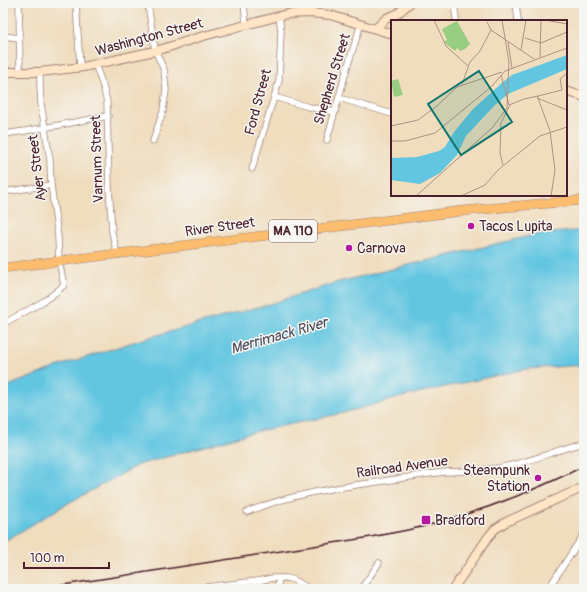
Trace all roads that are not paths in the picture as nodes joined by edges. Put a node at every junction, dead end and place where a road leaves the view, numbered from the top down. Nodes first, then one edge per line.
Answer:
1 (19, 3) edge
2 (76, 3) edge
3 (148, 3) edge
4 (244, 3) edge
5 (410, 3) edge
6 (454, 3) edge
7 (516, 3) edge
8 (279, 16) junction
9 (396, 18) edge
10 (456, 19) dead end
11 (518, 20) edge
12 (246, 24) junction
13 (361, 24) junction
14 (376, 28) junction
15 (391, 31) edge
16 (3, 36) edge
17 (19, 38) junction
18 (156, 50) junction
19 (95, 64) junction
20 (80, 67) junction
21 (3, 72) edge
22 (20, 72) junction
23 (40, 72) junction
24 (567, 92) edge
25 (274, 97) junction
26 (339, 98) junction
27 (584, 98) edge
28 (335, 112) junction
29 (391, 114) edge
30 (108, 116) junction
31 (44, 128) junction
32 (3, 134) edge
33 (327, 140) dead end
34 (153, 141) dead end
35 (252, 169) dead end
36 (51, 185) junction
37 (3, 192) edge
38 (584, 200) edge
39 (117, 254) junction
40 (59, 261) junction
41 (3, 268) edge
42 (3, 324) edge
43 (584, 443) edge
44 (584, 487) edge
45 (247, 512) dead end
46 (584, 534) edge
47 (379, 563) dead end
48 (279, 578) junction
49 (188, 589) edge
50 (276, 589) edge
51 (310, 589) edge
52 (361, 589) edge
53 (452, 589) edge
54 (548, 589) edge

1 - 17 street
2 - 20 street
3 - 18 street
4 - 12 street
5 - 9 street
6 - 10 street
7 - 11 street
8 - 12 street, Washington Street
8 - 13 street, Washington Street
8 - 25 street, Ford Street
9 - 14 street
12 - 18 street, Washington Street
13 - 14 street, Washington Street
13 - 26 street, Shepherd Street
14 - 15 street, Washington Street
16 - 17 street
17 - 22 street
18 - 19 street, Washington Street
18 - 34 street
19 - 20 street, Washington Street
19 - 30 street, Varnum Street
20 - 23 street, Washington Street
21 - 22 street, Washington Street
22 - 23 street, Washington Street
23 - 31 street, Ayer Street
24 - 27 street
25 - 28 street
25 - 35 street, Ford Street
26 - 28 street, Shepherd Street
26 - 29 street
28 - 33 street, Shepherd Street
30 - 31 street
30 - 39 street, Varnum Street
31 - 32 street
31 - 36 street, Ayer Street
36 - 37 street
36 - 40 street, Ayer Street
38 - 39 main road, River Street / MA 110
39 - 40 main road, River Street / MA 110
40 - 41 main road, River Street / MA 110
40 - 42 street, Ayer Street
43 - 45 street, Railroad Avenue
44 - 53 street
46 - 54 street
47 - 52 street
48 - 49 street
48 - 50 street
48 - 51 street

